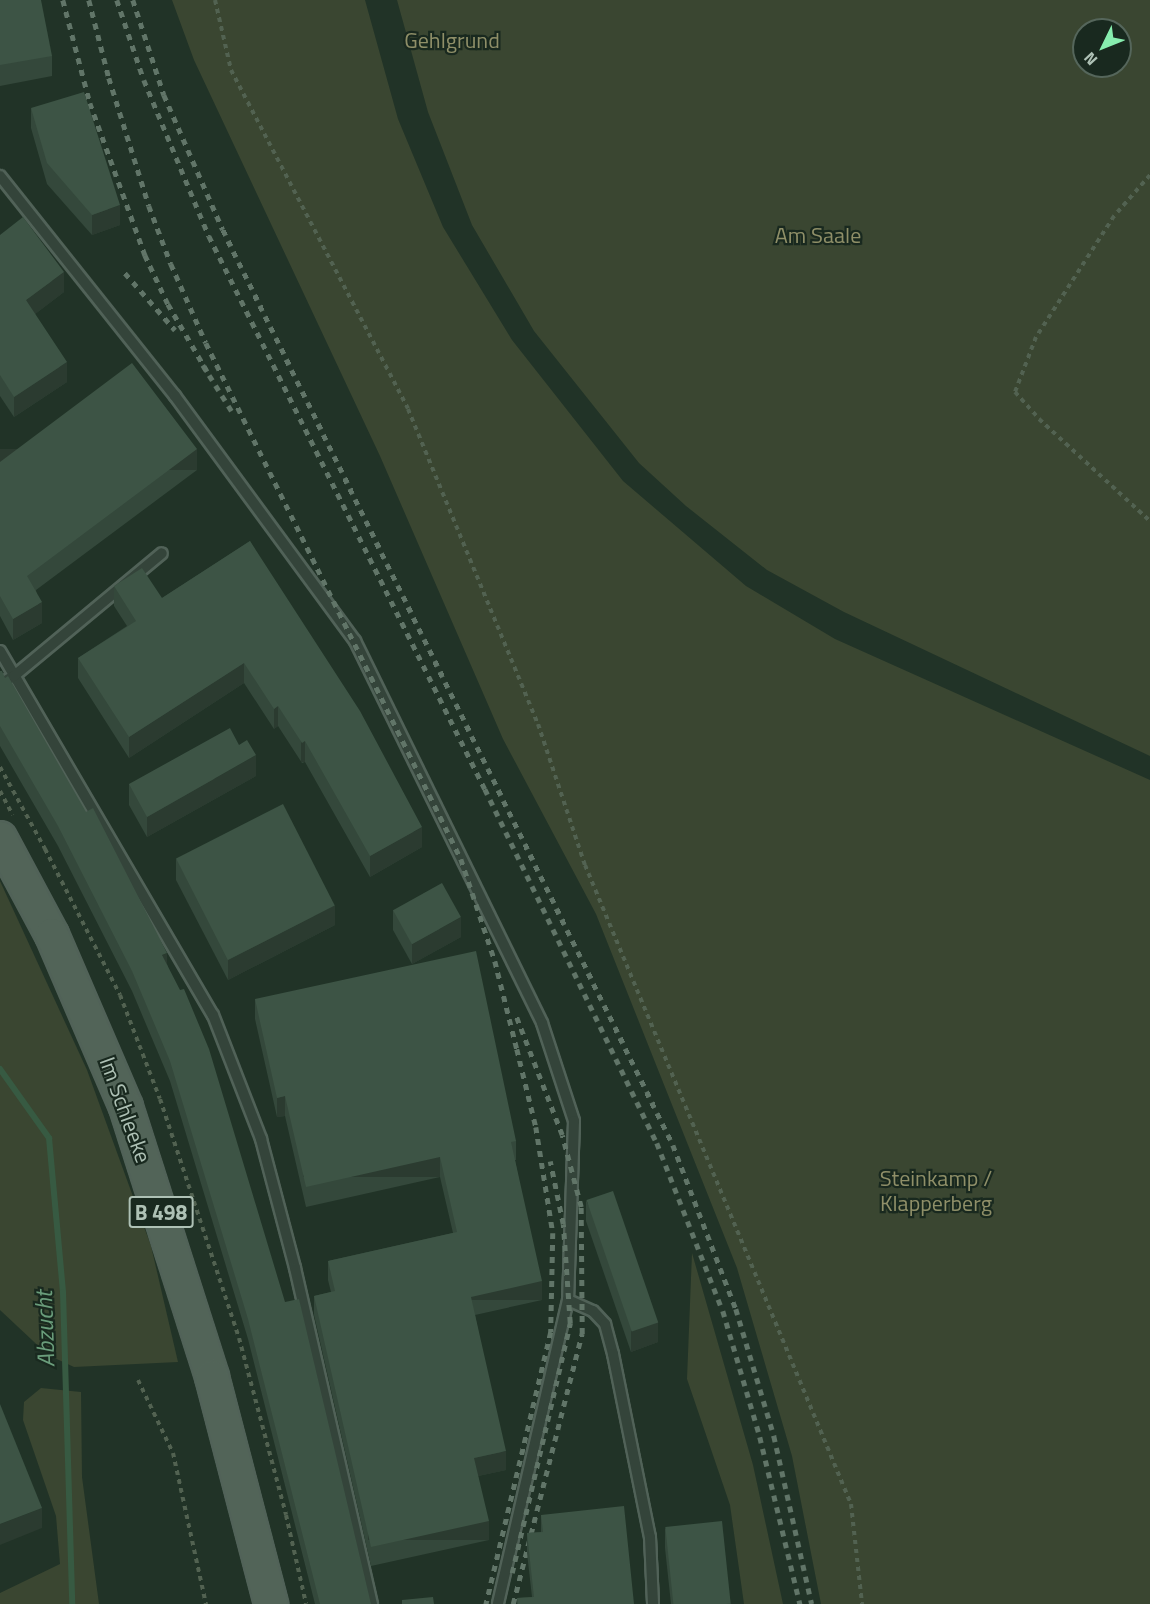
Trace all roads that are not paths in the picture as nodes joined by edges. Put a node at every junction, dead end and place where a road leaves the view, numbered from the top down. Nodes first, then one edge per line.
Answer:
1 (0, 176) edge
2 (162, 553) dead end
3 (0, 651) edge
4 (14, 675) junction
5 (0, 684) edge
6 (0, 838) edge
7 (568, 1300) junction
8 (271, 1604) edge
9 (372, 1604) edge
10 (498, 1604) edge
11 (653, 1604) edge

1 - 7 lane
2 - 4 lane
3 - 4 lane
4 - 5 lane
4 - 9 lane
6 - 8 main road, Im Schleeke / B 498
7 - 10 lane
7 - 11 lane

